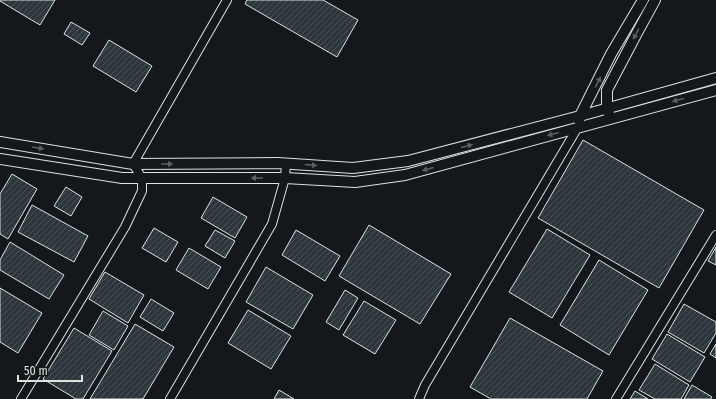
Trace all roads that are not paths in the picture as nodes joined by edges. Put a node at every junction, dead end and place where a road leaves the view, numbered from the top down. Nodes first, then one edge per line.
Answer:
1 (227, 0) edge
2 (643, 0) edge
3 (656, 0) edge
4 (716, 78) edge
5 (716, 90) edge
6 (607, 108) junction
7 (580, 116) junction
8 (610, 119) junction
9 (578, 127) junction
10 (0, 142) edge
11 (0, 159) edge
12 (286, 163) junction
13 (133, 164) junction
14 (142, 178) junction
15 (285, 178) junction
16 (716, 235) edge
17 (21, 399) edge
18 (170, 399) edge
19 (419, 399) edge
20 (616, 399) edge

1 - 13 street
7 -> 2 street
3 -> 6 street
4 - 6 street
5 -> 8 street
6 - 7 street
6 - 8 street
7 - 9 street
12 -> 7 street
8 - 9 street
9 -> 15 street
9 - 19 street
10 -> 13 street
11 - 14 street
13 -> 12 street
12 - 15 street
13 - 14 street
15 -> 14 street
14 - 17 street
15 - 18 street
16 - 20 street

